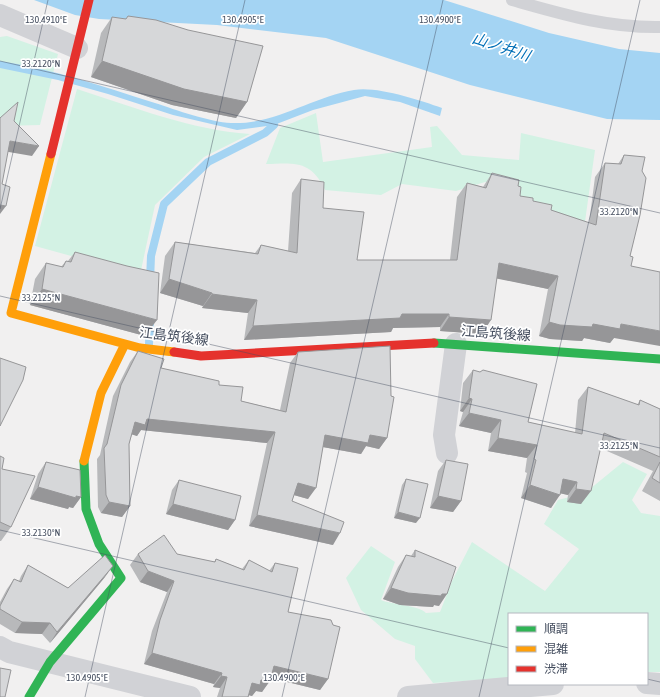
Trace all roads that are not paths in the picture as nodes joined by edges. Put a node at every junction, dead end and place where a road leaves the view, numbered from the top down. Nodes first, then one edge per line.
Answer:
1 (90, 0) edge
2 (512, 0) edge
3 (0, 16) edge
4 (660, 27) edge
5 (79, 42) junction
6 (5, 312) edge
7 (125, 344) junction
8 (456, 344) junction
9 (660, 359) edge
10 (447, 453) dead end
11 (0, 647) edge
12 (50, 662) junction
13 (648, 683) edge
14 (660, 684) edge
15 (542, 685) edge
16 (126, 689) edge
17 (29, 697) edge
18 (190, 697) edge
19 (408, 697) edge

1 - 5 main road, 江島筑後線
2 - 4 lane
3 - 5 street
5 - 6 main road, 江島筑後線
6 - 7 main road, 江島筑後線
7 - 8 main road, 江島筑後線
7 - 12 main road
8 - 9 main road, 江島筑後線
8 - 10 street
11 - 12 street
12 - 16 street
12 - 17 main road
13 - 14 street
15 - 19 street
16 - 18 street

